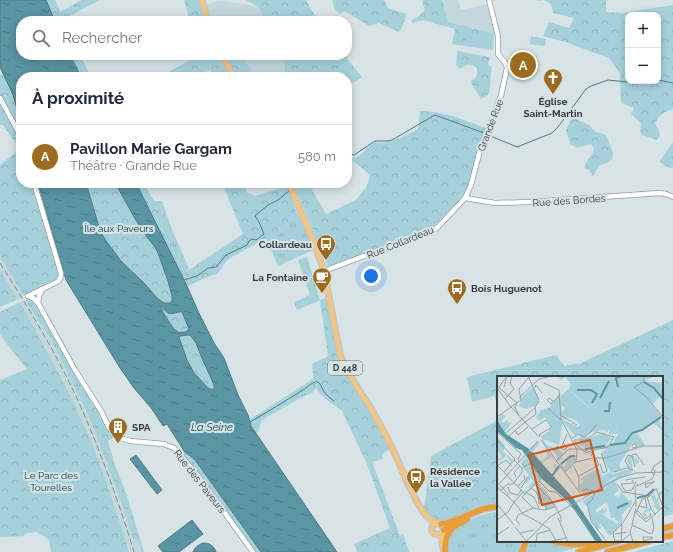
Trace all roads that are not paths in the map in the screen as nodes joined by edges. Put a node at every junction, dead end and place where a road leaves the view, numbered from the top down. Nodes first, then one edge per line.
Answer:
1 (202, 0) edge
2 (489, 0) edge
3 (207, 16) edge
4 (224, 60) edge
5 (231, 72) edge
6 (0, 98) edge
7 (16, 128) edge
8 (36, 188) edge
9 (291, 188) edge
10 (673, 197) edge
11 (465, 198) junction
12 (324, 271) junction
13 (42, 289) junction
14 (38, 303) junction
15 (497, 508) edge
16 (497, 508) edge
17 (427, 517) junction
18 (467, 519) junction
19 (439, 523) junction
20 (673, 526) edge
21 (663, 529) edge
22 (432, 530) junction
23 (441, 533) junction
24 (673, 534) edge
25 (663, 538) edge
26 (526, 542) edge
27 (557, 542) edge
28 (601, 542) edge
29 (614, 542) edge
30 (645, 542) edge
31 (253, 552) edge
32 (444, 552) edge
33 (522, 552) edge
34 (579, 552) edge
35 (608, 552) edge

1 - 3 main road
2 - 11 street, Grande Rue
4 - 5 main road
6 - 7 street
8 - 13 street
9 - 12 main road, D 448
10 - 11 street, Rue des Bordes
11 - 12 street, Rue Collardeau
12 - 17 main road, D 448
13 - 14 street
13 - 14 street
14 - 31 street, Rue des Paveurs
15 - 18 highway
16 - 19 highway
17 - 19 main road
17 - 22 main road, D 448
18 - 23 highway
18 - 32 highway
19 - 22 main road
19 - 23 main road
20 - 21 highway
22 - 23 main road
23 - 32 main road
24 - 25 highway
26 - 33 highway
27 - 28 highway
29 - 34 highway
30 - 35 highway

